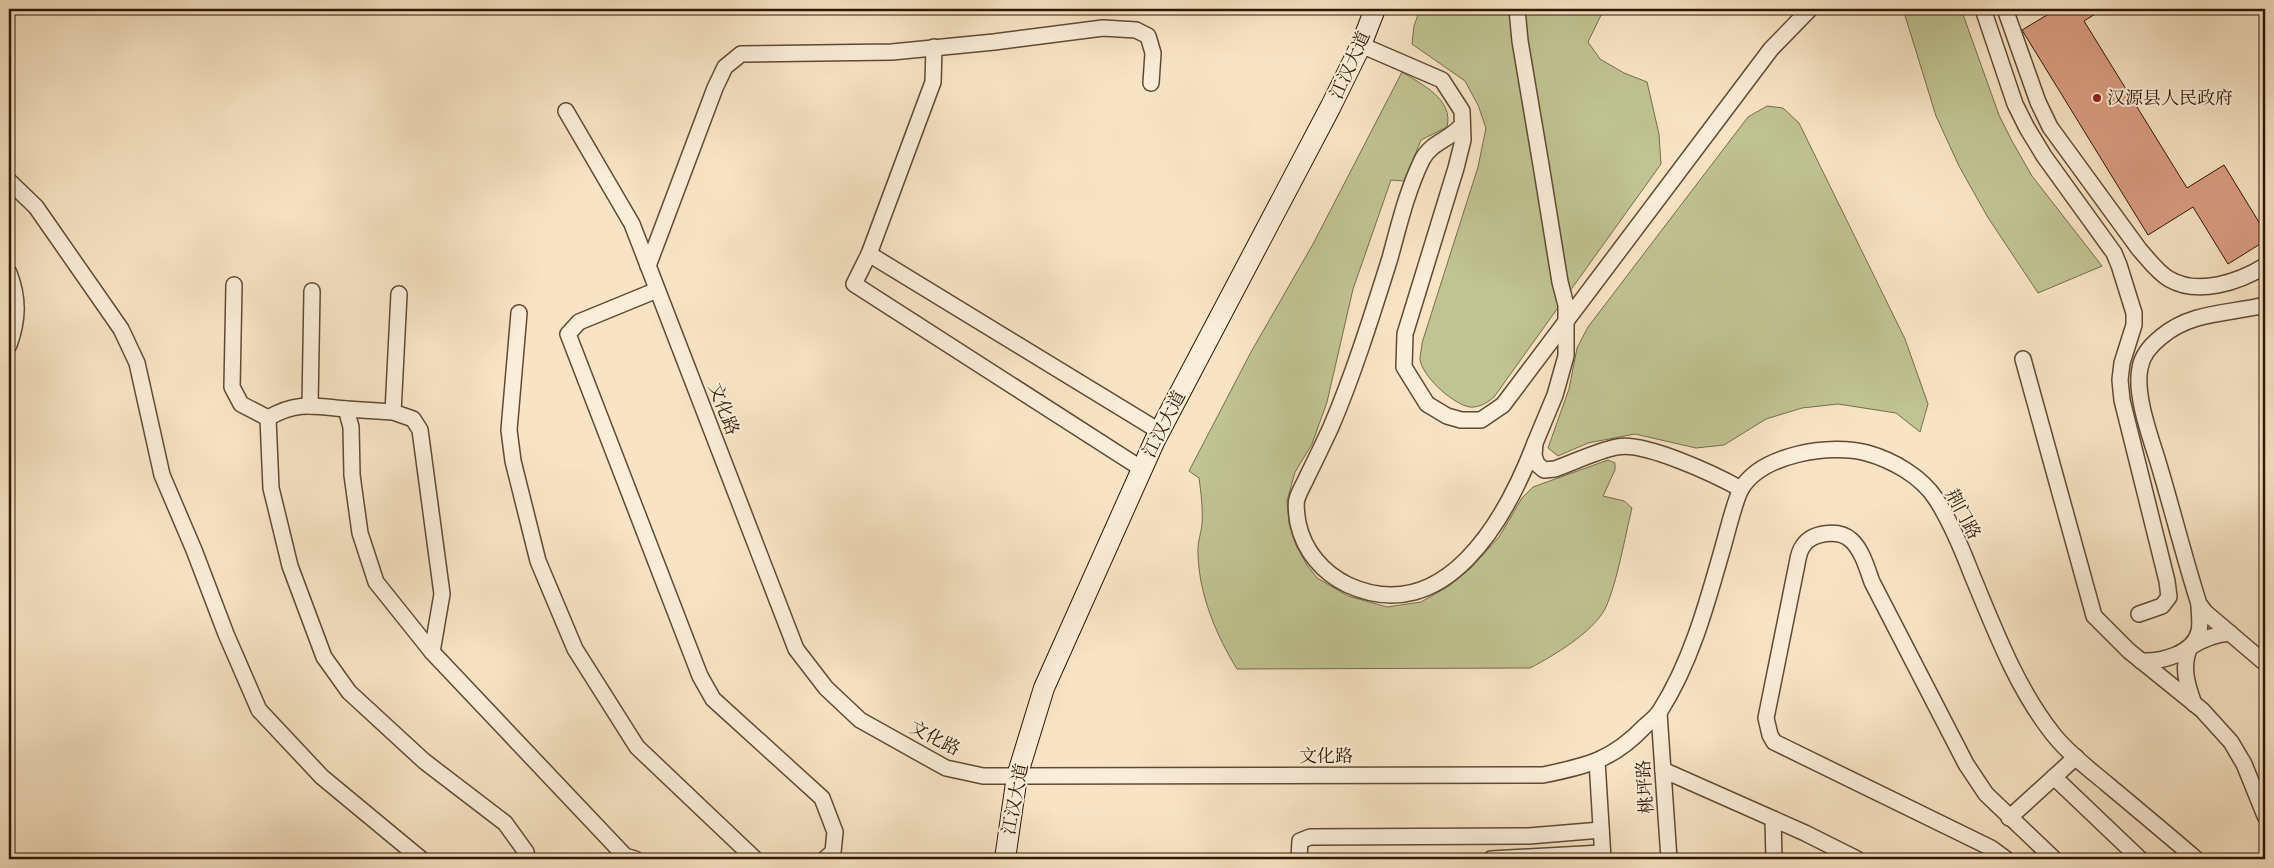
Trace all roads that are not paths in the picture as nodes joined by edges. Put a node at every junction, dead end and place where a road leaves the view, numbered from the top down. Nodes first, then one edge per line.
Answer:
1 (1374, 9) edge
2 (1517, 9) edge
3 (1810, 9) edge
4 (1983, 9) edge
5 (2005, 9) edge
6 (1360, 45) junction
7 (934, 47) junction
8 (1151, 83) dead end
9 (566, 110) dead end
10 (1462, 125) junction
11 (9, 182) edge
12 (869, 254) junction
13 (648, 266) junction
14 (2265, 266) edge
15 (9, 274) edge
16 (234, 285) dead end
17 (657, 290) junction
18 (312, 291) dead end
19 (399, 294) dead end
20 (2265, 305) edge
21 (518, 313) dead end
22 (1567, 319) junction
23 (9, 345) edge
24 (2023, 359) dead end
25 (310, 406) junction
26 (346, 409) junction
27 (392, 412) junction
28 (268, 418) junction
29 (1159, 431) junction
30 (1535, 444) junction
31 (1142, 469) junction
32 (2162, 476) junction
33 (2142, 483) junction
34 (1741, 489) junction
35 (2199, 604) junction
36 (2139, 614) dead end
37 (2230, 633) junction
38 (2190, 647) junction
39 (432, 652) junction
40 (2141, 661) junction
41 (2265, 663) edge
42 (2194, 704) junction
43 (1659, 713) junction
44 (2076, 757) junction
45 (1596, 761) junction
46 (1663, 770) junction
47 (1017, 776) junction
48 (2054, 777) junction
49 (2265, 816) edge
50 (2009, 818) junction
51 (1773, 819) junction
52 (1601, 830) junction
53 (1829, 852) edge
54 (1603, 856) edge
55 (1996, 856) edge
56 (831, 857) edge
57 (629, 858) edge
58 (421, 859) edge
59 (527, 859) edge
60 (755, 859) edge
61 (1005, 859) edge
62 (1299, 859) edge
63 (1491, 859) edge
64 (1669, 859) edge
65 (1774, 859) edge
66 (1857, 859) edge
67 (2054, 859) edge
68 (2140, 859) edge
69 (2196, 859) edge

1 - 6 main road, 江汉大道
2 - 22 street
3 - 22 street
4 - 33 street
5 - 14 street
6 - 10 street
6 - 29 main road, 江汉大道
7 - 8 street
7 - 12 street
7 - 13 street
9 - 13 street, 文化路
10 - 22 street
10 - 30 street
11 - 58 street
12 - 29 street
12 - 31 street
13 - 17 street, 文化路
15 - 23 street
16 - 28 street
17 - 47 street, 文化路
17 - 56 street
18 - 25 street
19 - 27 street
20 - 32 street
21 - 60 street
22 - 30 street
24 - 40 street
25 - 26 street
25 - 28 street
26 - 27 street
26 - 39 street
27 - 39 street
28 - 59 street
29 - 31 main road, 江汉大道
30 - 34 street
31 - 47 main road, 江汉大道
32 - 33 street
32 - 35 street
33 - 36 street
34 - 43 street, 荆门路
34 - 44 street, 荆门路
35 - 37 street
35 - 38 street
37 - 38 street
37 - 41 street
38 - 40 street
38 - 42 street
39 - 57 street
40 - 42 street
42 - 49 street
43 - 45 street, 文化路
43 - 46 street, 桃坪路
44 - 48 street
44 - 69 street, 荆门路
45 - 47 street, 文化路
45 - 52 street
46 - 51 street
46 - 64 street, 桃坪路
47 - 61 main road, 江汉大道
48 - 50 street
48 - 68 street
50 - 55 street
50 - 67 street
51 - 53 street
51 - 65 street
52 - 54 street
52 - 62 street
53 - 66 street
54 - 63 street

